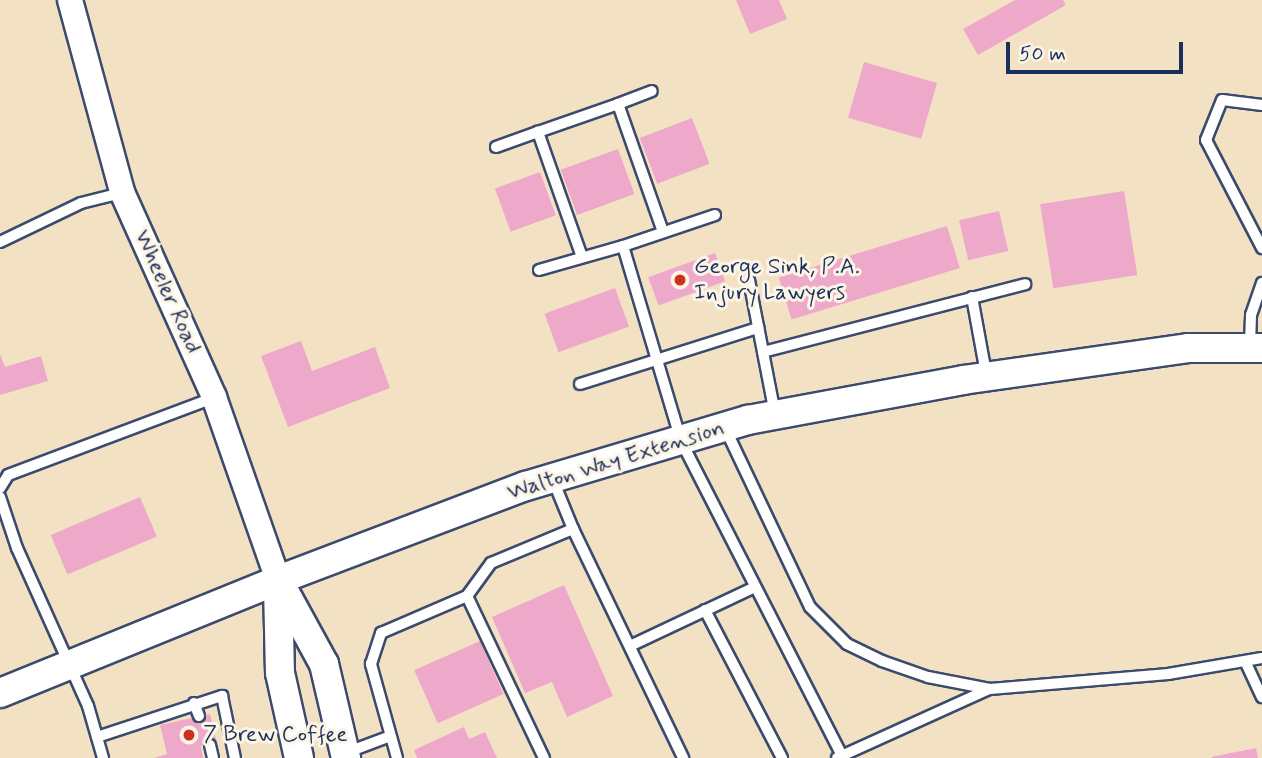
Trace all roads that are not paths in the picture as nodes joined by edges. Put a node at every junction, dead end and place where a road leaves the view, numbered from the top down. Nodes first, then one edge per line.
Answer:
1 (70, 0) edge
2 (652, 91) dead end
3 (618, 104) junction
4 (1262, 105) edge
5 (538, 132) junction
6 (496, 147) dead end
7 (122, 192) junction
8 (715, 215) dead end
9 (663, 232) junction
10 (0, 242) edge
11 (622, 246) junction
12 (1262, 248) edge
13 (582, 257) junction
14 (539, 270) dead end
15 (749, 280) dead end
16 (1262, 283) edge
17 (1025, 284) dead end
18 (972, 297) junction
19 (758, 328) junction
20 (1256, 348) edge
21 (763, 352) junction
22 (657, 361) junction
23 (986, 377) junction
24 (580, 384) dead end
25 (214, 397) junction
26 (775, 415) junction
27 (724, 427) junction
28 (681, 441) junction
29 (552, 478) junction
30 (0, 488) edge
31 (0, 497) edge
32 (573, 529) junction
33 (278, 580) junction
34 (755, 586) junction
35 (467, 596) junction
36 (705, 610) junction
37 (632, 645) junction
38 (1262, 658) edge
39 (1245, 661) junction
40 (68, 666) junction
41 (989, 689) junction
42 (0, 693) edge
43 (1262, 697) edge
44 (194, 703) junction
45 (198, 716) dead end
46 (97, 737) junction
47 (388, 737) junction
48 (210, 745) dead end
49 (345, 756) edge
50 (840, 757) edge
51 (103, 758) edge
52 (213, 758) edge
53 (235, 758) edge
54 (299, 758) edge
55 (397, 758) edge
56 (544, 758) edge
57 (683, 758) edge
58 (782, 758) edge

1 - 7 street, Wheeler Road
2 - 3 lane
3 - 5 lane
3 - 9 lane
4 - 12 lane
5 - 6 lane
5 - 13 lane
7 - 10 lane
7 - 25 street, Wheeler Road
8 - 9 lane
9 - 11 lane
11 - 13 lane
11 - 22 lane
13 - 14 lane
15 - 19 lane
16 - 20 lane
17 - 18 lane
18 - 21 lane
18 - 23 lane
19 - 21 lane
19 - 22 lane
20 - 23 main road, Walton Way Extension
21 - 26 lane
22 - 24 lane
22 - 28 lane
23 - 26 main road, Walton Way Extension
25 - 30 lane
25 - 33 street, Wheeler Road
26 - 27 main road, Walton Way Extension
27 - 28 main road, Walton Way Extension
27 - 41 lane
28 - 29 main road, Walton Way Extension
28 - 34 lane
29 - 32 lane
29 - 33 main road, Walton Way Extension
31 - 40 lane
32 - 35 lane
32 - 37 lane
33 - 40 main road, Walton Way Extension
33 - 49 main road, Wheeler Road
33 - 54 main road, Wheeler Road
34 - 36 lane
34 - 50 lane
35 - 47 lane
35 - 56 lane
36 - 37 lane
36 - 58 lane
37 - 57 lane
38 - 39 lane
39 - 41 lane
39 - 43 lane
40 - 42 main road, Walton Way Extension
40 - 46 lane
41 - 50 lane
44 - 45 lane
44 - 46 lane
44 - 53 lane
46 - 51 lane
47 - 49 lane
47 - 55 lane
48 - 52 lane

